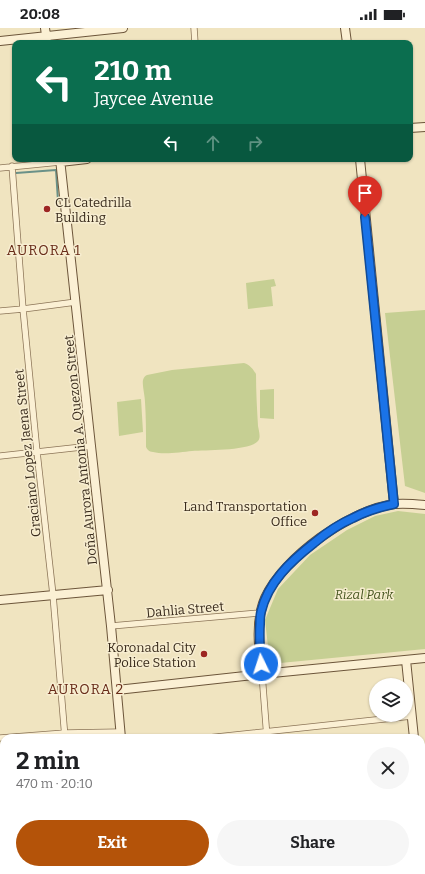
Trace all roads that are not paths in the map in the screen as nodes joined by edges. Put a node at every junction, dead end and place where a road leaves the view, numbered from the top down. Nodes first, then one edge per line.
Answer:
1 (45, 28) edge
2 (123, 28) edge
3 (194, 28) edge
4 (345, 28) edge
5 (46, 40) edge
6 (195, 40) edge
7 (347, 40) edge
8 (0, 41) edge
9 (12, 41) edge
10 (425, 126) edge
11 (413, 128) edge
12 (44, 162) edge
13 (60, 162) edge
14 (360, 162) edge
15 (12, 166) junction
16 (0, 168) edge
17 (76, 302) junction
18 (23, 309) junction
19 (0, 311) edge
20 (91, 446) junction
21 (37, 452) junction
22 (0, 456) edge
23 (394, 504) junction
24 (425, 505) edge
25 (108, 590) junction
26 (53, 595) junction
27 (0, 600) edge
28 (260, 613) junction
29 (112, 626) junction
30 (425, 658) edge
31 (406, 660) junction
32 (262, 674) junction
33 (408, 678) edge
34 (117, 690) junction
35 (369, 722) edge
36 (413, 722) edge
37 (65, 734) edge
38 (120, 734) edge
39 (267, 734) edge
40 (275, 734) edge
41 (414, 734) edge

1 - 5 street
2 - 5 street
3 - 6 street
4 - 7 street
8 - 9 street
10 - 11 street
12 - 15 street
13 - 17 street, Doña Aurora Antonia A. Quezon Street
14 - 23 street
15 - 16 street
15 - 18 street, Graciano Lopez Jaena Street
17 - 18 street
17 - 20 street, Doña Aurora Antonia A. Quezon Street
18 - 19 street
18 - 21 street, Graciano Lopez Jaena Street
20 - 21 street
20 - 25 street, Doña Aurora Antonia A. Quezon Street
21 - 22 street
21 - 26 street, Graciano Lopez Jaena Street
23 - 24 street
23 - 28 street
25 - 26 street
25 - 29 street, Doña Aurora Antonia A. Quezon Street
26 - 27 street
26 - 37 street, Graciano Lopez Jaena Street
28 - 29 street, Dahlia Street
28 - 32 street
29 - 34 street, Doña Aurora Antonia A. Quezon Street
30 - 31 street
31 - 32 street
31 - 33 street
32 - 34 street
32 - 39 street
34 - 38 street, Doña Aurora Antonia A. Quezon Street
35 - 40 street
36 - 41 street

